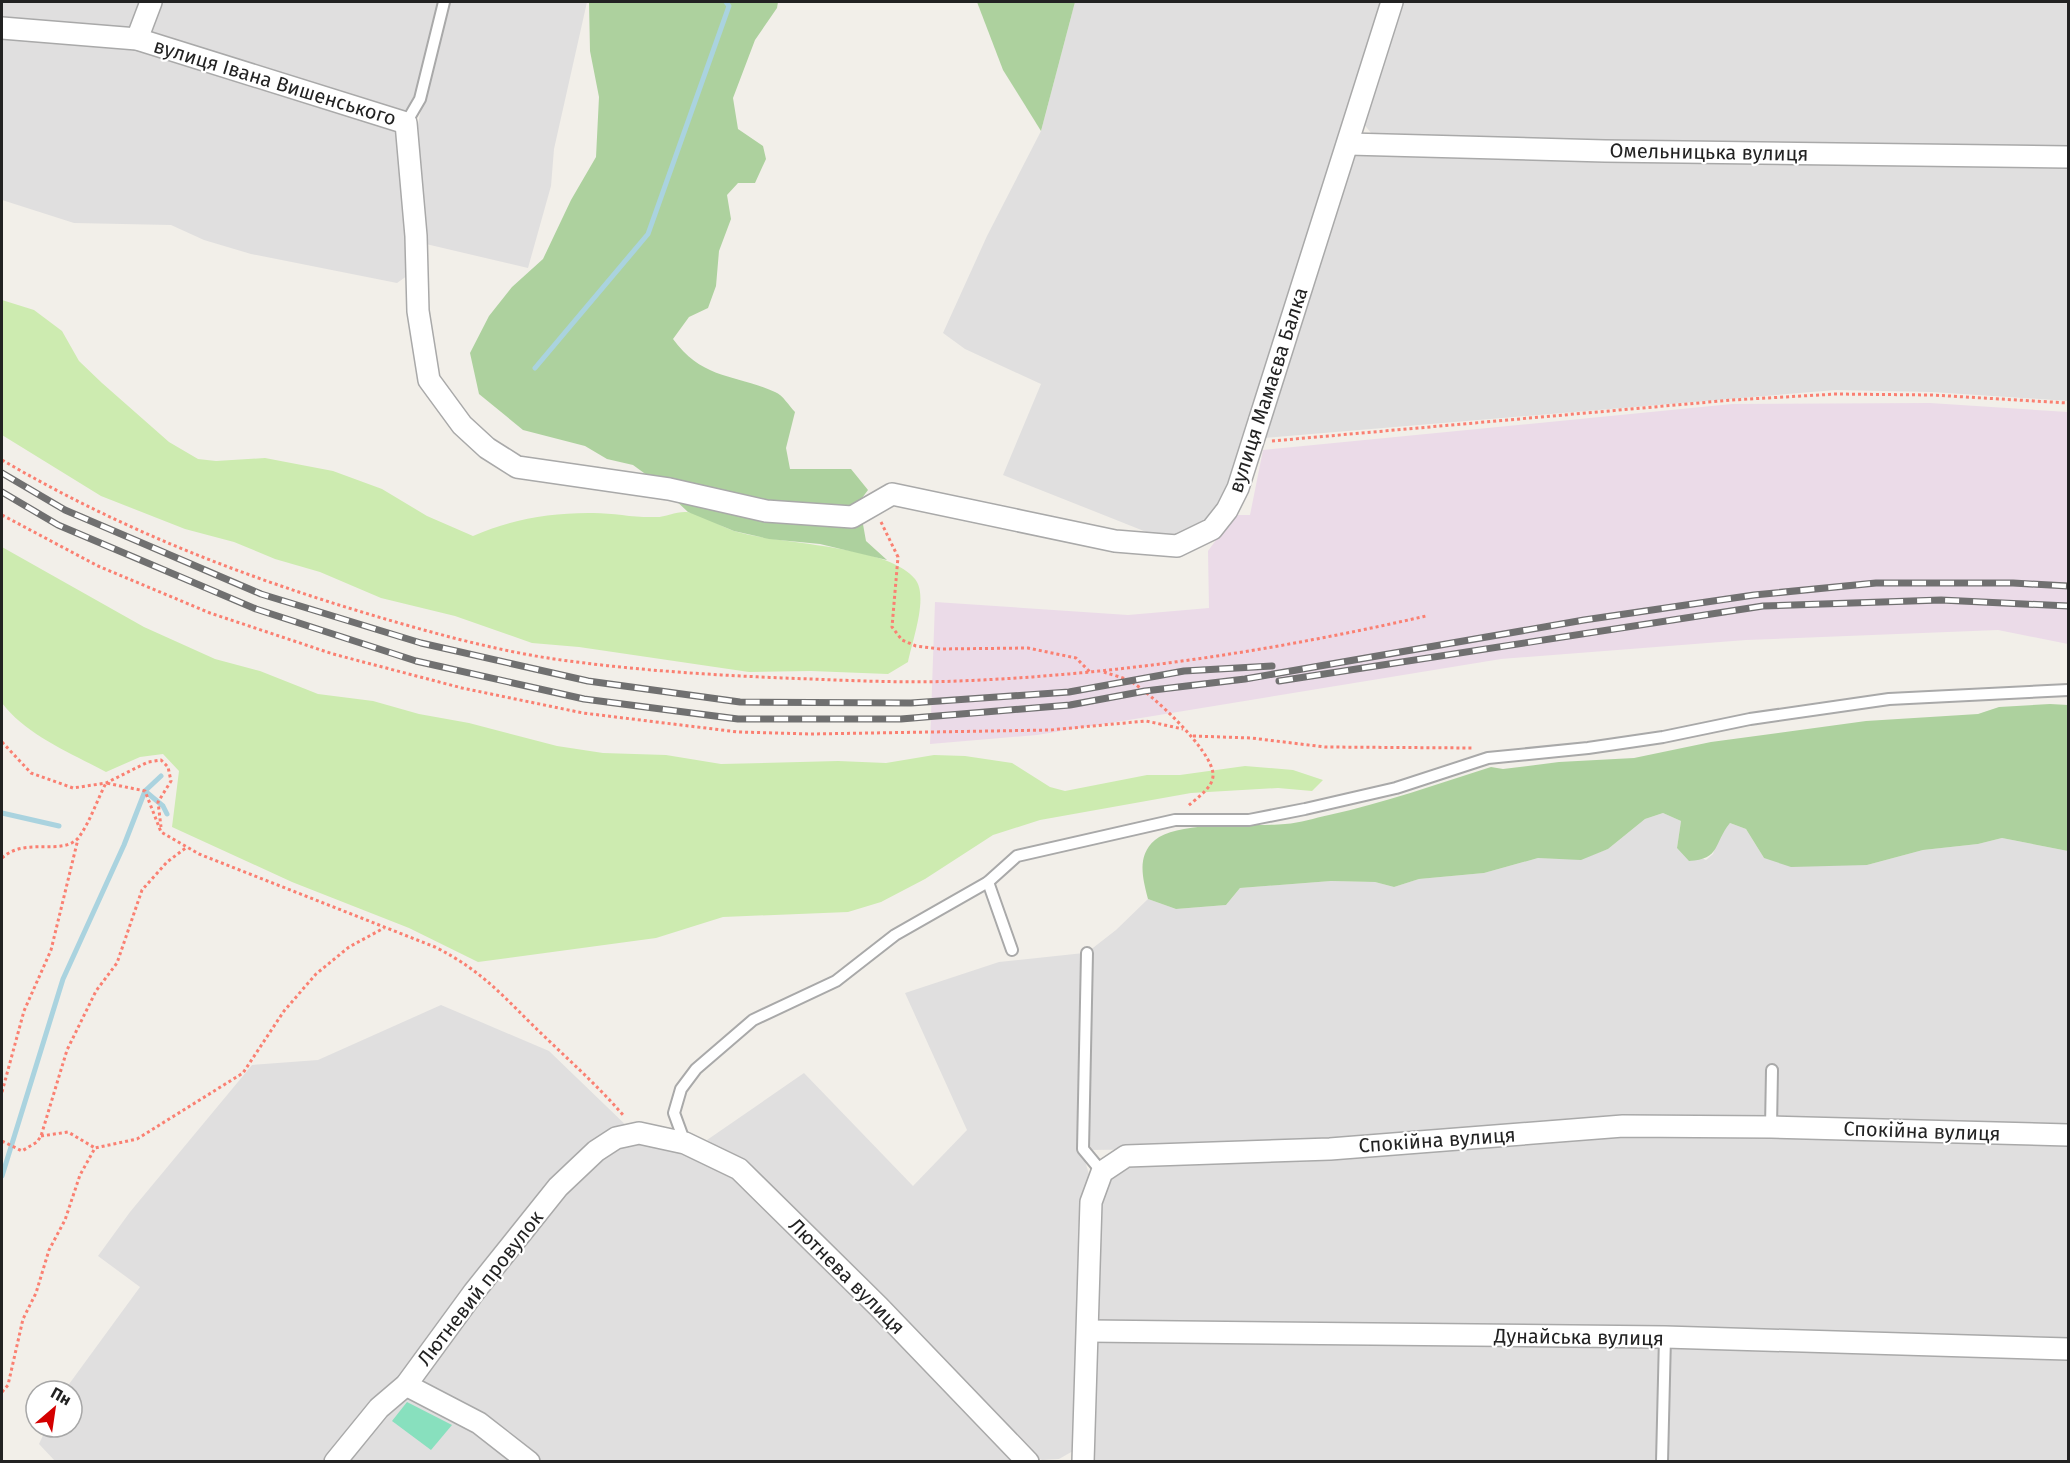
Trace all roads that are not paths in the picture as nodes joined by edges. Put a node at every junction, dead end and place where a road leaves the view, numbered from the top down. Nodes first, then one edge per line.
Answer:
1 (151, 2) edge
2 (444, 2) edge
3 (1392, 2) edge
4 (2, 28) edge
5 (137, 39) junction
6 (406, 123) junction
7 (1349, 144) junction
8 (2068, 157) edge
9 (883, 499) joint
10 (2068, 690) edge
11 (988, 882) junction
12 (1012, 950) dead end
13 (1087, 953) dead end
14 (1772, 1070) dead end
15 (1771, 1126) junction
16 (639, 1133) joint
17 (2068, 1136) edge
18 (685, 1143) junction
19 (1102, 1172) junction
20 (1089, 1331) junction
21 (1665, 1337) junction
22 (2068, 1349) edge
23 (406, 1385) junction
24 (335, 1461) edge
25 (529, 1461) edge
26 (1028, 1461) edge
27 (1077, 1461) edge
28 (1083, 1461) edge
29 (1662, 1461) edge

1 - 5 street, вулиця Івана Вишенського
2 - 6 lane
3 - 7 street, вулиця Мамаєва Балка
4 - 5 street, вулиця Івана Вишенського
5 - 6 street, вулиця Івана Вишенського
6 - 9 street, вулиця Івана Вишенського
7 - 8 street, Омельницька вулиця
7 - 9 street, вулиця Мамаєва Балка
10 - 11 lane
11 - 12 lane
11 - 18 lane
13 - 19 lane
14 - 15 lane
15 - 17 street, Спокійна вулиця
15 - 19 street, Спокійна вулиця
16 - 18 street, Лютнева вулиця
16 - 23 street, Лютневий провулок
18 - 26 street, Лютнева вулиця
19 - 20 street
20 - 21 street, Дунайська вулиця
20 - 28 street
21 - 22 street, Дунайська вулиця
21 - 29 lane
23 - 24 street, Лютневий провулок
23 - 25 street
27 - 28 street

